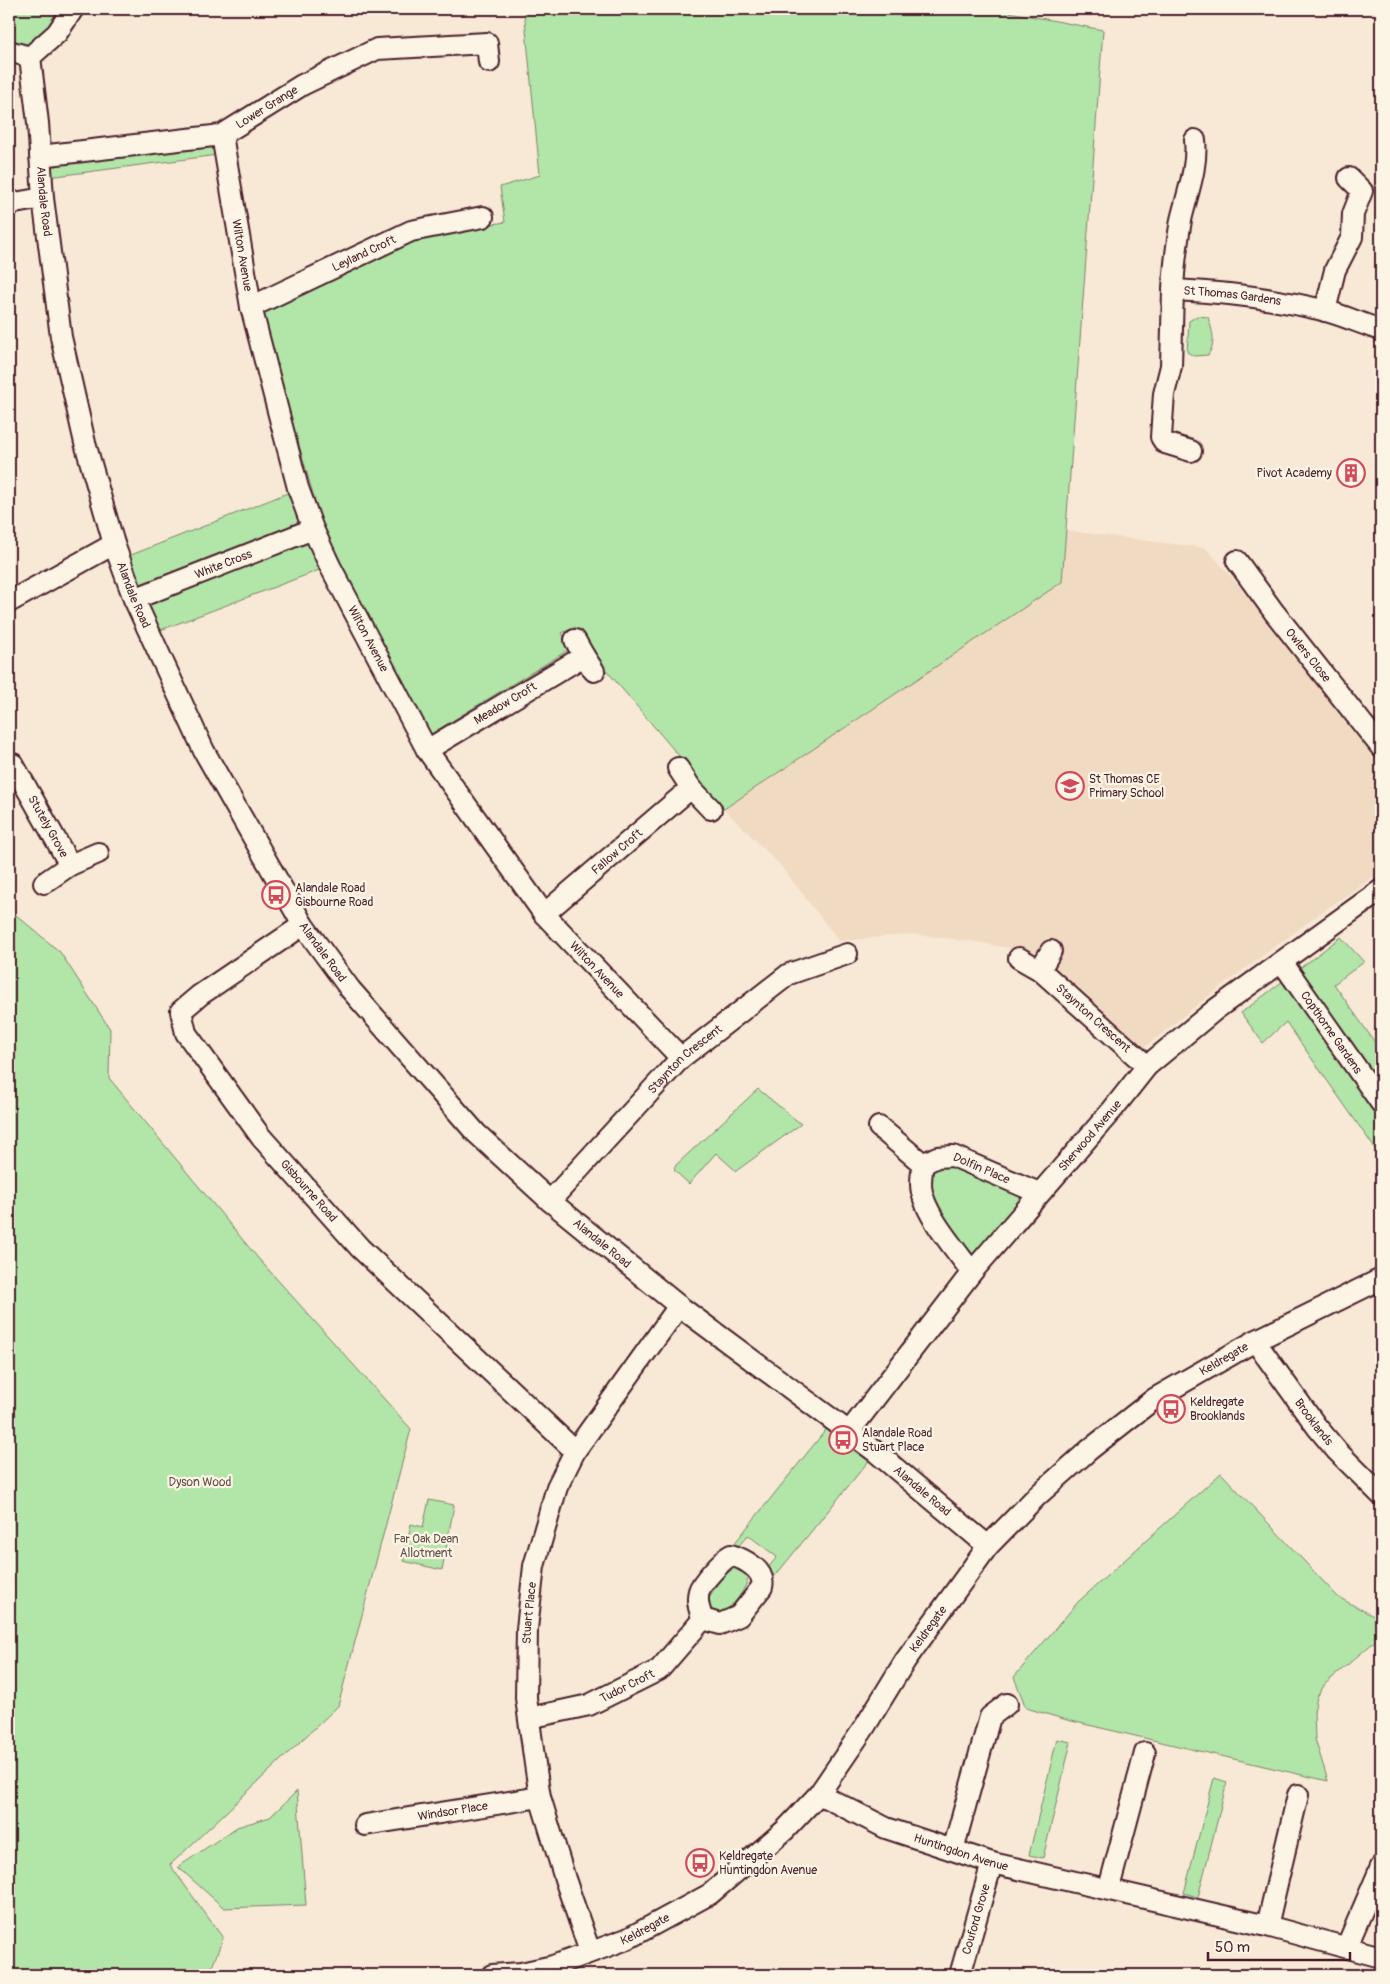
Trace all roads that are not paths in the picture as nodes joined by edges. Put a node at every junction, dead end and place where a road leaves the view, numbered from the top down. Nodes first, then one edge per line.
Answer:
1 (73, 9) edge
2 (490, 44) dead end
3 (9, 50) edge
4 (30, 56) junction
5 (222, 135) junction
6 (1195, 140) dead end
7 (40, 156) junction
8 (1349, 178) dead end
9 (43, 198) junction
10 (9, 204) edge
11 (483, 217) dead end
12 (1173, 290) junction
13 (251, 307) junction
14 (1325, 311) junction
15 (1381, 330) edge
16 (1191, 451) dead end
17 (313, 529) junction
18 (114, 544) junction
19 (1237, 561) dead end
20 (134, 599) junction
21 (9, 602) edge
22 (584, 655) dead end
23 (1381, 747) edge
24 (427, 750) junction
25 (10, 761) edge
26 (678, 768) dead end
27 (691, 788) junction
28 (711, 809) dead end
29 (98, 853) dead end
30 (70, 865) junction
31 (44, 883) dead end
32 (1381, 890) edge
33 (544, 914) junction
34 (303, 925) junction
35 (1051, 951) dead end
36 (847, 954) dead end
37 (1019, 958) dead end
38 (1282, 962) junction
39 (1040, 970) junction
40 (681, 1058) junction
41 (1147, 1066) junction
42 (1381, 1103) edge
43 (879, 1128) dead end
44 (923, 1164) junction
45 (1039, 1193) junction
46 (550, 1201) junction
47 (972, 1272) junction
48 (1381, 1279) edge
49 (679, 1306) junction
50 (1255, 1341) junction
51 (849, 1432) junction
52 (575, 1451) junction
53 (1381, 1495) edge
54 (988, 1546) junction
55 (703, 1619) dead end
56 (1007, 1704) dead end
57 (529, 1718) junction
58 (1145, 1753) dead end
59 (819, 1794) junction
60 (1298, 1795) dead end
61 (540, 1797) junction
62 (365, 1825) dead end
63 (953, 1850) junction
64 (992, 1863) junction
65 (1381, 1867) edge
66 (1109, 1888) junction
67 (1267, 1926) junction
68 (1347, 1946) junction
69 (590, 1952) junction
70 (1381, 1956) edge
71 (492, 1975) edge
72 (960, 1975) edge

1 - 4 street
2 - 5 street, Lower Grange
3 - 4 street
4 - 7 street, Alandale Road
5 - 7 street, Lower Grange
5 - 13 street, Wilton Avenue
6 - 12 street
7 - 9 street, Alandale Road
8 - 14 street
9 - 10 street
9 - 18 street, Alandale Road
11 - 13 street, Leyland Croft
12 - 14 street, St Thomas Gardens
12 - 16 street, St Thomas Gardens
13 - 17 street, Wilton Avenue
14 - 15 street, St Thomas Gardens
17 - 20 street, White Cross
17 - 24 street, Wilton Avenue
18 - 20 street, Alandale Road
18 - 21 street
19 - 23 street, Owlers Close
20 - 34 street, Alandale Road
22 - 24 street, Meadow Croft
24 - 33 street, Wilton Avenue
25 - 30 street, Stutely Grove
26 - 27 street
27 - 28 street
27 - 33 street, Fallow Croft
29 - 30 street
30 - 31 street, Stutely Grove
32 - 38 street, Sherwood Avenue
33 - 40 street, Wilton Avenue
34 - 46 street, Alandale Road
34 - 52 street, Gisbourne Road
35 - 39 street
36 - 40 street, Staynton Crescent
37 - 39 street, Staynton Crescent
38 - 41 street, Sherwood Avenue
38 - 42 street, Copthorne Gardens
39 - 41 street, Staynton Crescent
40 - 46 street, Staynton Crescent
41 - 45 street, Sherwood Avenue
43 - 44 street
44 - 45 street, Dolfin Place
44 - 47 street
45 - 47 street, Sherwood Avenue
46 - 49 street, Alandale Road
47 - 51 street, Sherwood Avenue
48 - 50 street, Keldregate
49 - 51 street, Alandale Road
49 - 52 street, Stuart Place
50 - 53 street, Brooklands
50 - 54 street, Keldregate
51 - 54 street, Alandale Road
52 - 57 street, Stuart Place
54 - 59 street, Keldregate
55 - 57 street, Tudor Croft
56 - 63 street
57 - 61 street, Stuart Place
58 - 66 street
59 - 63 street, Huntingdon Avenue
59 - 69 street, Keldregate
60 - 67 street
61 - 62 street, Windsor Place
61 - 69 street, Stuart Place
63 - 64 street, Huntingdon Avenue
64 - 66 street, Huntingdon Avenue
64 - 72 street, Couford Grove
65 - 68 street
66 - 67 street, Huntingdon Avenue
67 - 68 street, Huntingdon Avenue
68 - 70 street, Huntingdon Avenue
69 - 71 street, Keldregate

